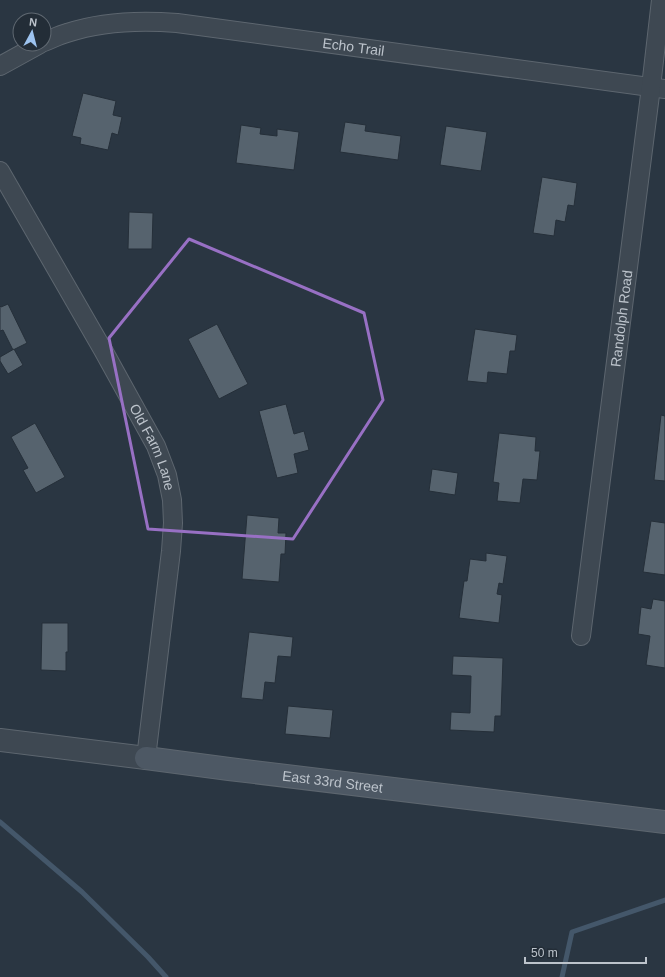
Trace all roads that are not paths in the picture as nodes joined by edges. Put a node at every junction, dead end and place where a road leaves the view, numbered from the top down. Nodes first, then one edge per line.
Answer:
1 (661, 0) edge
2 (52, 39) edge
3 (25, 52) edge
4 (0, 66) edge
5 (658, 88) edge
6 (0, 171) edge
7 (581, 636) dead end
8 (0, 740) edge
9 (146, 758) junction
10 (665, 822) edge

1 - 5 street, Randolph Road
2 - 5 street, Echo Trail
3 - 4 street
5 - 7 street, Randolph Road
6 - 9 street, Old Farm Lane
8 - 9 street, East 33rd Street
9 - 10 main road, East 33rd Street

